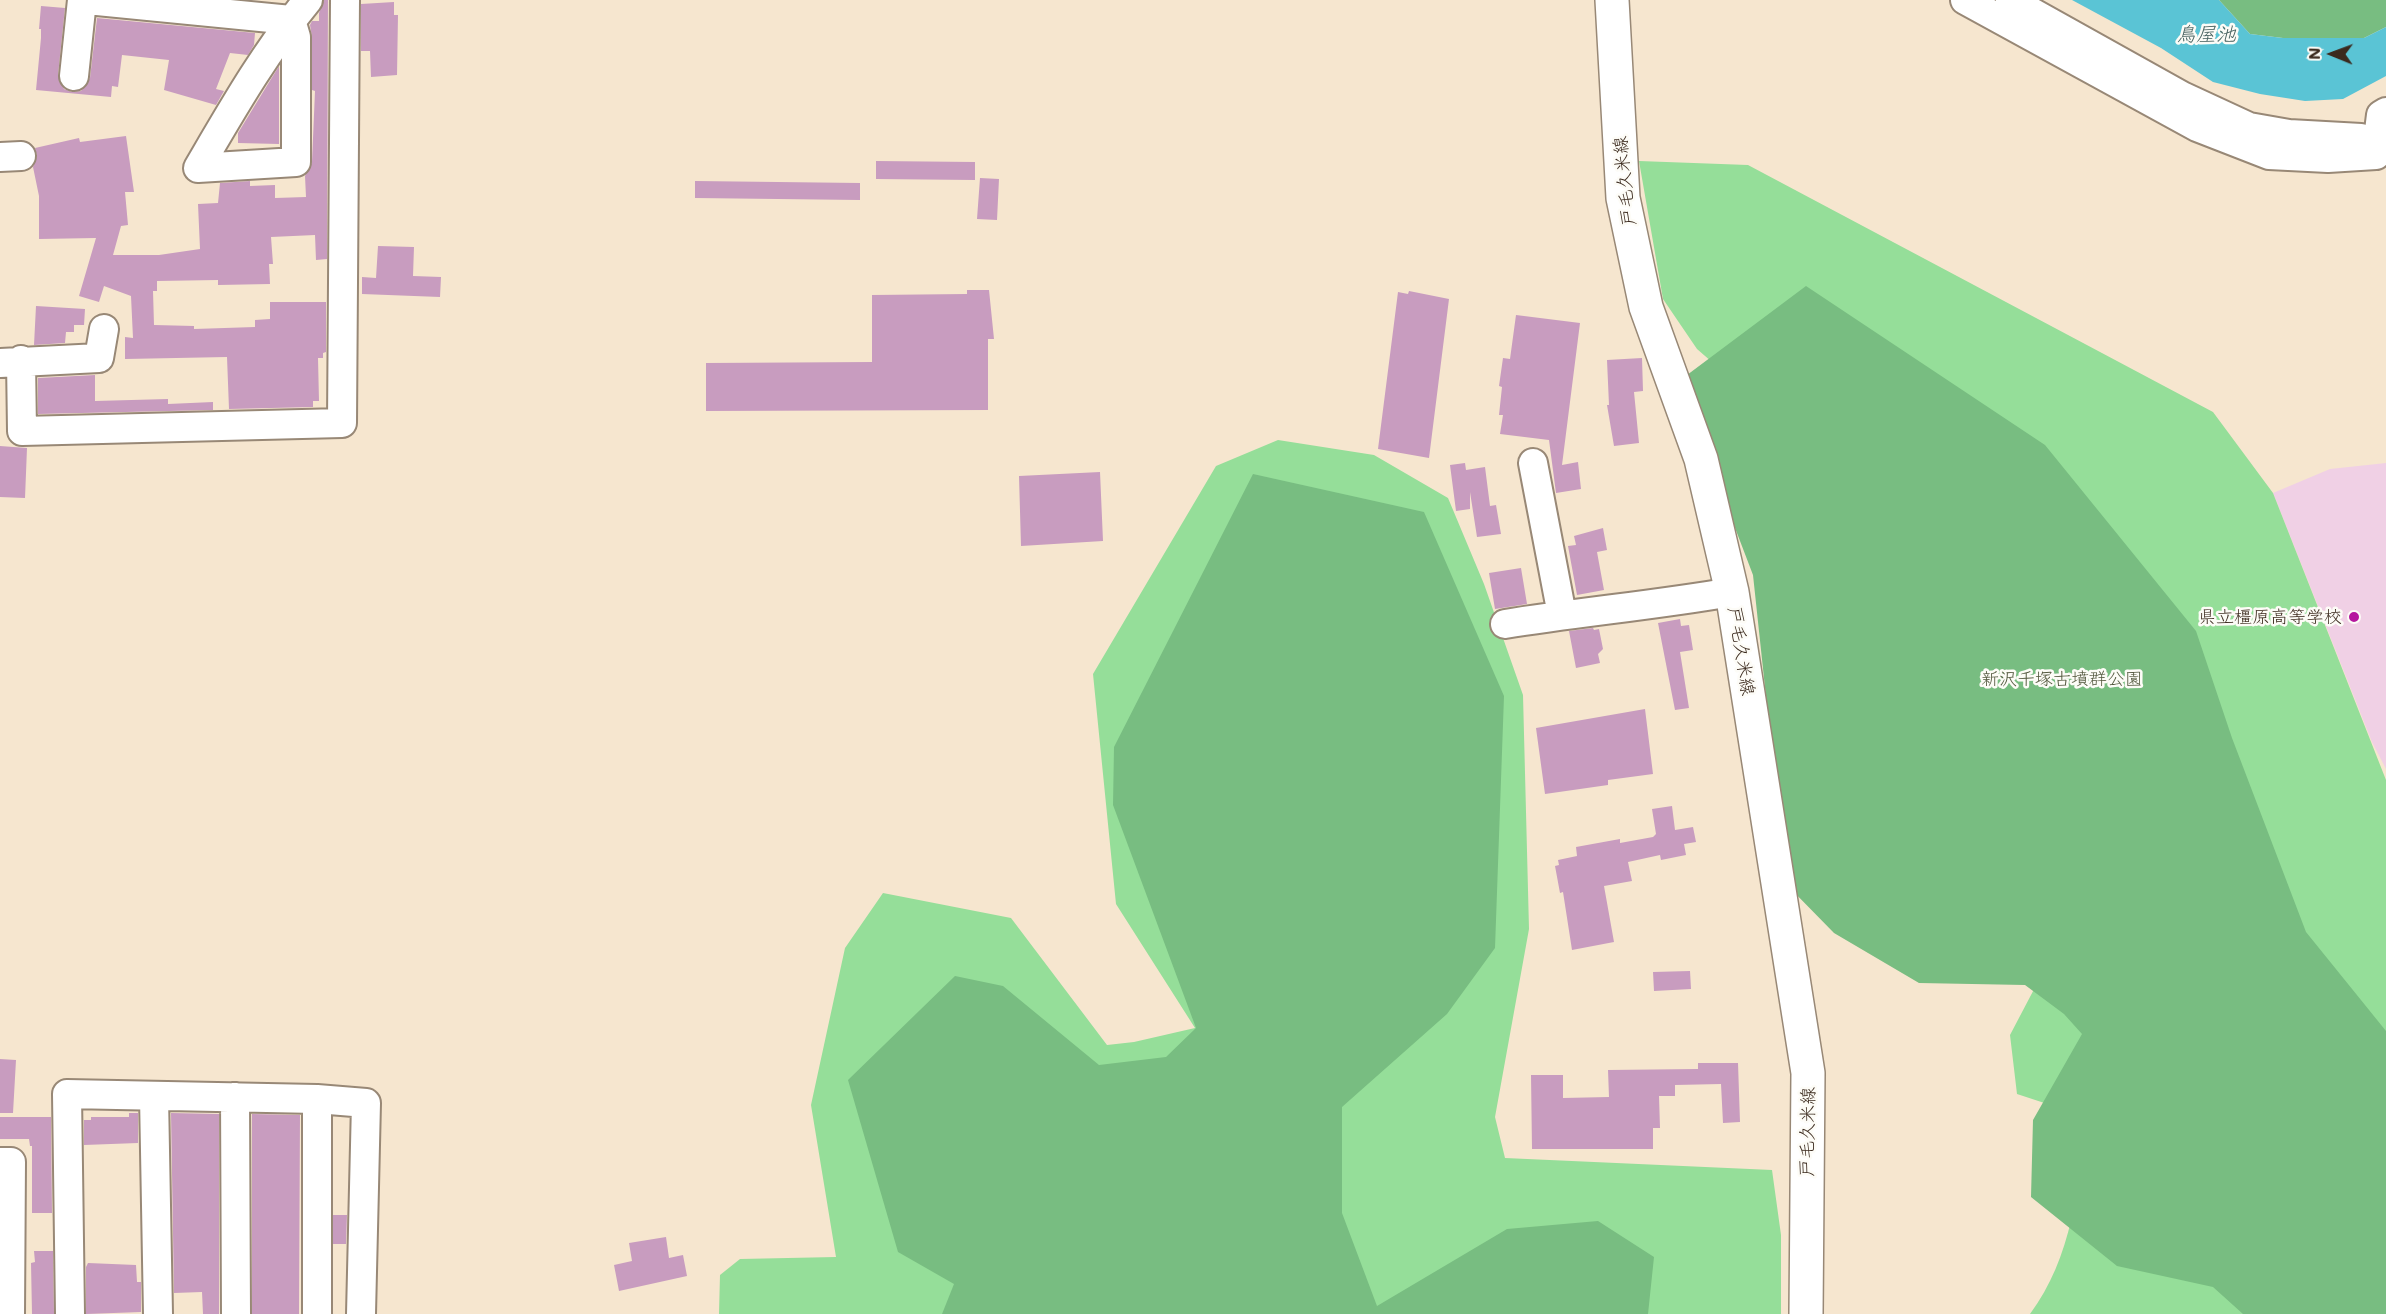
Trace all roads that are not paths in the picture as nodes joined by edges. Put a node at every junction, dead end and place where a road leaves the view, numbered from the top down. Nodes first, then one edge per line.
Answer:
1 (82, 0) edge
2 (87, 0) edge
3 (345, 0) edge
4 (1612, 0) edge
5 (1965, 0) edge
6 (2010, 0) edge
7 (196, 5) edge
8 (300, 10) edge
9 (74, 76) dead end
10 (2386, 112) edge
11 (2381, 161) edge
12 (104, 329) dead end
13 (11, 362) edge
14 (1533, 464) dead end
15 (1732, 592) junction
16 (1562, 615) junction
17 (1505, 624) dead end
18 (154, 1096) junction
19 (236, 1097) junction
20 (316, 1099) junction
21 (0, 1162) edge
22 (10, 1314) edge
23 (70, 1314) edge
24 (158, 1314) edge
25 (236, 1314) edge
26 (317, 1314) edge
27 (361, 1314) edge
28 (1806, 1314) edge

1 - 9 street
2 - 7 street
3 - 13 street
4 - 15 main road, 戸毛久米線
5 - 11 street
6 - 11 street
7 - 8 street
8 - 8 street
10 - 11 street
12 - 13 street
14 - 16 street
15 - 16 street
15 - 28 main road, 戸毛久米線
16 - 17 street
18 - 19 street
18 - 23 street
18 - 24 street
19 - 20 street
19 - 25 street
20 - 26 street
20 - 27 street
21 - 22 street

